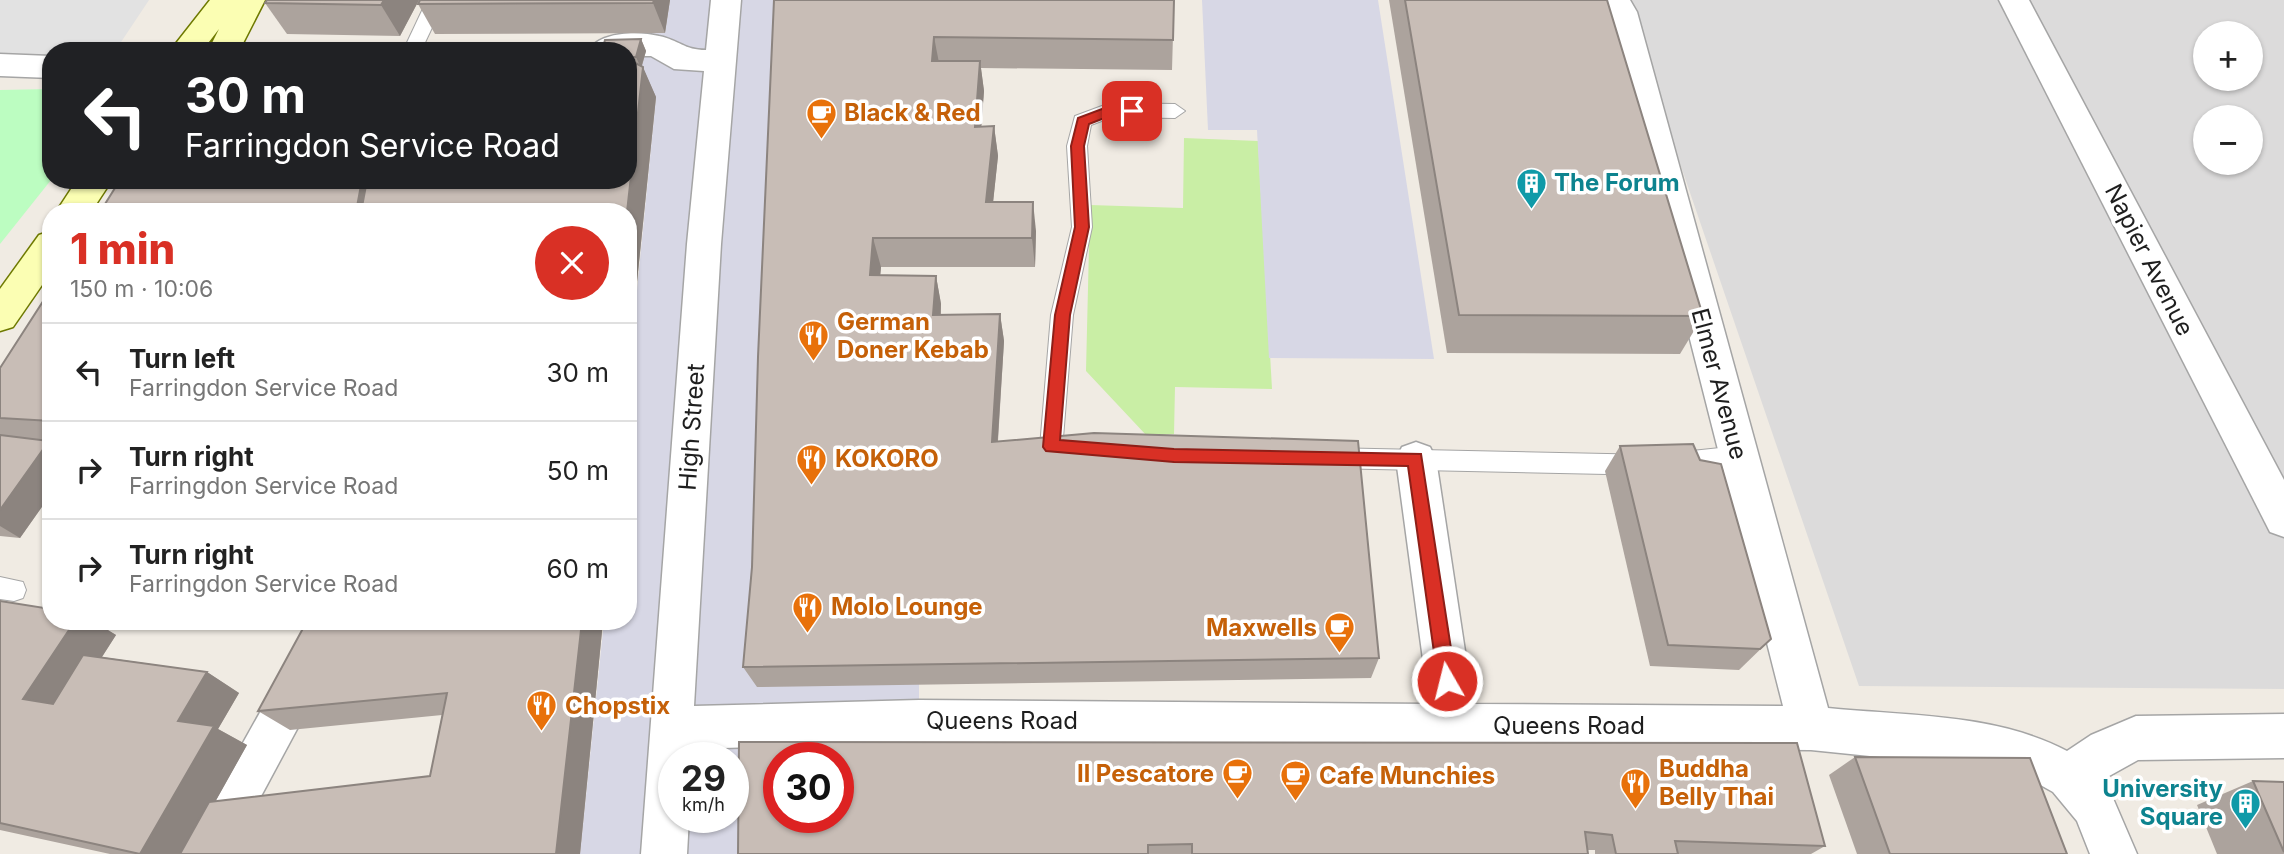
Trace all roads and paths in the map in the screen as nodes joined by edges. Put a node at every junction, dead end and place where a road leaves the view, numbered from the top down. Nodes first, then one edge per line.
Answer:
1 (226, 0) edge
2 (250, 0) edge
3 (436, 0) edge
4 (726, 0) edge
5 (1615, 0) edge
6 (2014, 0) edge
7 (192, 42) edge
8 (228, 42) edge
9 (416, 42) edge
10 (637, 45) edge
11 (702, 60) junction
12 (0, 65) edge
13 (42, 66) edge
14 (637, 74) edge
15 (1175, 111) dead end
16 (103, 189) edge
17 (85, 203) edge
18 (42, 257) edge
19 (42, 278) edge
20 (0, 317) edge
21 (0, 324) edge
22 (1092, 450) edge
23 (1739, 456) junction
24 (1312, 458) edge
25 (1416, 459) junction
26 (2284, 519) edge
27 (329, 630) edge
28 (1454, 725) junction
29 (670, 728) junction
30 (1811, 728) junction
31 (2284, 736) edge
32 (2069, 776) junction
33 (204, 854) edge
34 (664, 854) edge
35 (2114, 854) edge

1 - 7 street
2 - 8 street
3 - 9 lane
4 - 11 street, High Street
5 - 23 street, Elmer Avenue
6 - 26 street, Napier Avenue
10 - 11 street
11 - 14 street
11 - 29 street, High Street
12 - 13 street
15 - 22 lane
16 - 17 street
18 - 20 street
19 - 21 street
23 - 25 lane
23 - 30 street, Elmer Avenue
24 - 25 lane
25 - 28 street
27 - 33 street
28 - 29 street, Queens Road
28 - 30 street, Queens Road
29 - 34 street, High Street
30 - 32 street, Queens Road
31 - 32 street
32 - 35 street

